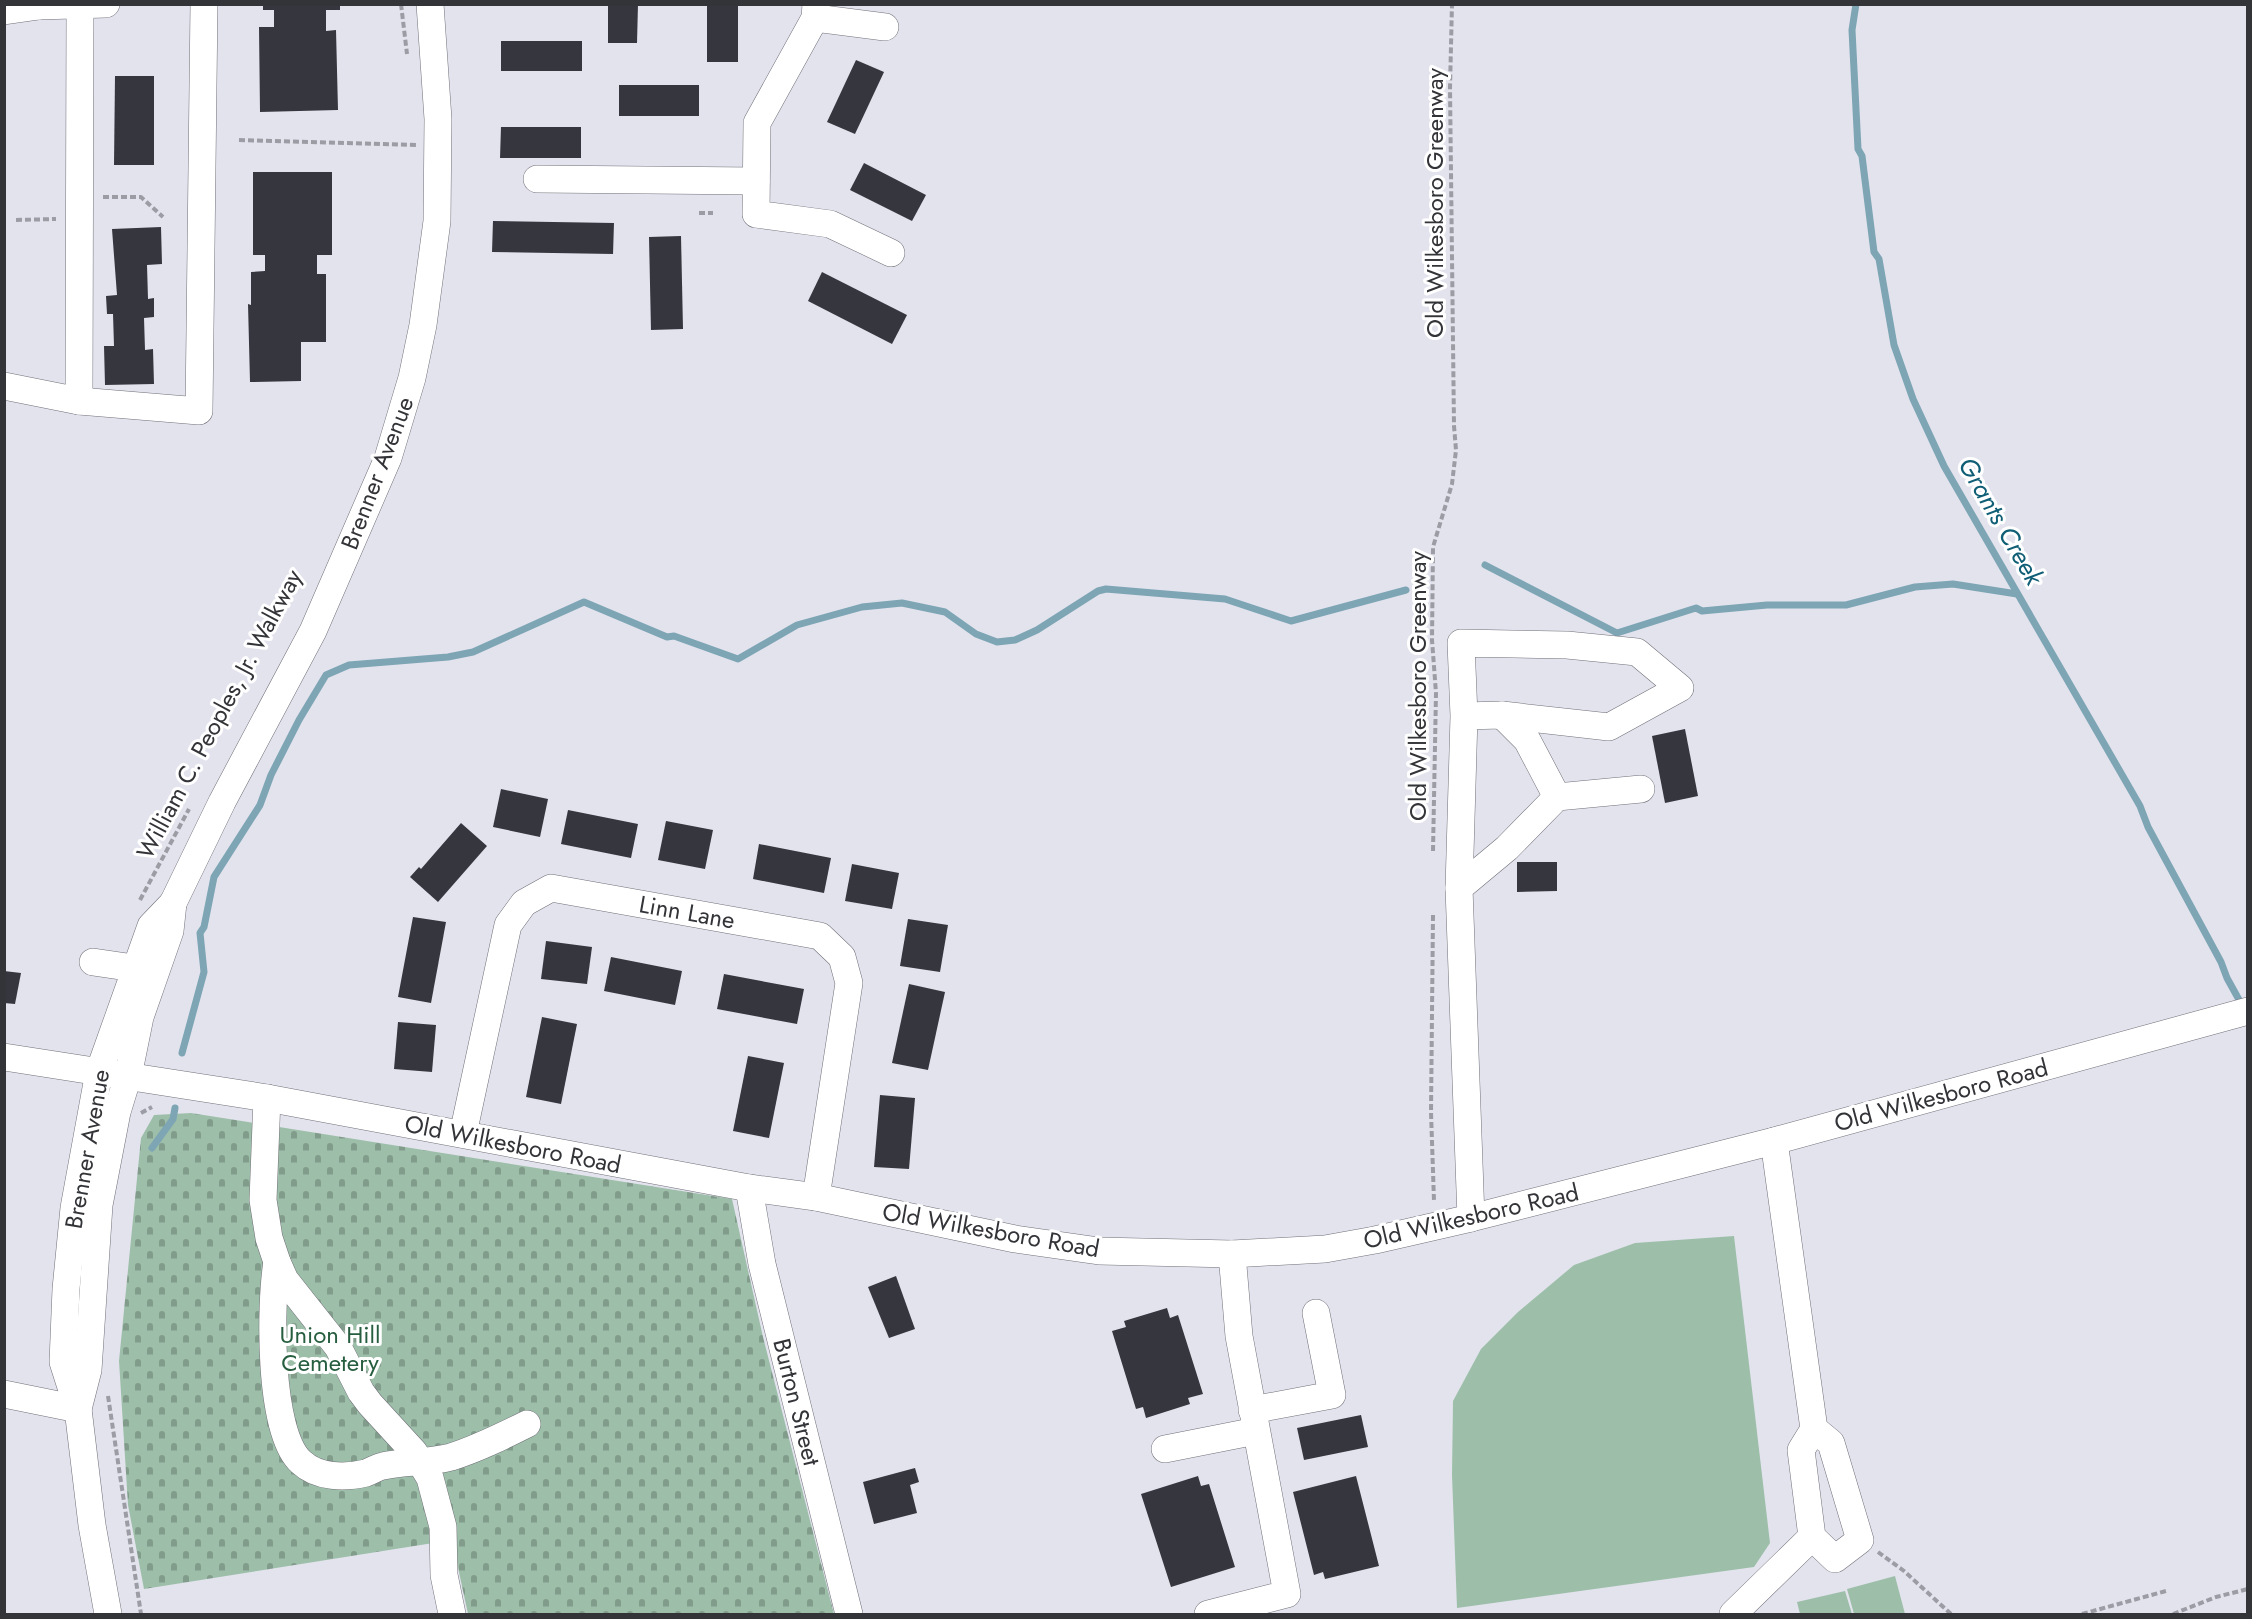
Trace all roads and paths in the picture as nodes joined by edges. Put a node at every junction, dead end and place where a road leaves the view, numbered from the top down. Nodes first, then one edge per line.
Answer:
1 (106, 4) edge
2 (204, 4) edge
3 (401, 4) edge
4 (430, 4) edge
5 (1452, 4) edge
6 (39, 5) edge
7 (80, 5) edge
8 (4, 10) edge
9 (815, 11) edge
10 (885, 27) dead end
11 (408, 61) dead end
12 (416, 134) dead end
13 (239, 140) dead end
14 (416, 145) junction
15 (416, 156) dead end
16 (537, 179) dead end
17 (756, 181) junction
18 (103, 196) dead end
19 (699, 213) dead end
20 (713, 213) dead end
21 (163, 217) dead end
22 (63, 219) dead end
23 (16, 220) dead end
24 (891, 254) dead end
25 (4, 386) edge
26 (79, 400) junction
27 (1502, 715) junction
28 (1464, 716) junction
29 (1641, 789) dead end
30 (1557, 796) junction
31 (195, 799) dead end
32 (1433, 856) dead end
33 (1459, 888) junction
34 (173, 903) junction
35 (135, 910) dead end
36 (1433, 913) dead end
37 (93, 962) dead end
38 (134, 968) junction
39 (2247, 1011) edge
40 (4, 1057) edge
41 (99, 1072) junction
42 (128, 1076) junction
43 (267, 1098) junction
44 (152, 1107) dead end
45 (138, 1116) dead end
46 (463, 1134) junction
47 (1774, 1141) junction
48 (749, 1188) junction
49 (816, 1197) junction
50 (1471, 1218) junction
51 (1434, 1226) junction
52 (1232, 1254) junction
53 (277, 1262) junction
54 (1316, 1313) dead end
55 (106, 1385) dead end
56 (4, 1394) edge
57 (78, 1409) junction
58 (1254, 1420) junction
59 (527, 1424) dead end
60 (1814, 1429) junction
61 (1165, 1449) dead end
62 (422, 1462) junction
63 (1812, 1537) junction
64 (1860, 1540) junction
65 (2247, 1589) edge
66 (2166, 1591) dead end
67 (450, 1605) edge
68 (108, 1614) edge
69 (141, 1614) edge
70 (849, 1614) edge
71 (1208, 1614) edge
72 (1733, 1614) edge
73 (1951, 1614) edge
74 (2082, 1614) edge
75 (2173, 1614) edge

1 - 7 street
2 - 26 street
3 - 11 path
4 - 34 street, Brenner Avenue
5 - 32 path, Old Wilkesboro Greenway
6 - 7 street
6 - 8 street
7 - 26 street
9 - 10 street
9 - 17 street
12 - 14 path
13 - 14 path
14 - 15 path
16 - 17 street
17 - 24 street
18 - 21 path
19 - 20 path
22 - 23 path
25 - 26 street
27 - 28 street
27 - 28 street
27 - 30 street
28 - 33 street
29 - 30 street
30 - 33 street
31 - 35 path, William C. Peoples, Jr. Walkway
33 - 50 street
34 - 38 street, Brenner Avenue
34 - 42 street, Brenner Avenue
36 - 51 path
37 - 38 street
38 - 41 street, Brenner Avenue
39 - 47 street, Old Wilkesboro Road
40 - 41 street, Old Wilkesboro Road
41 - 42 street, Old Wilkesboro Road
41 - 57 street, Brenner Avenue
42 - 43 street, Old Wilkesboro Road
42 - 57 street, Brenner Avenue
43 - 46 street, Old Wilkesboro Road
43 - 53 street
44 - 45 path
46 - 48 street, Old Wilkesboro Road
46 - 49 street, Linn Lane
47 - 50 street, Old Wilkesboro Road
47 - 60 street
48 - 49 street, Old Wilkesboro Road
48 - 70 street, Burton Street
49 - 52 street, Old Wilkesboro Road
50 - 51 street, Old Wilkesboro Road
51 - 52 street, Old Wilkesboro Road
52 - 58 street
53 - 62 street
53 - 62 street
54 - 58 street
55 - 69 path
56 - 57 street
57 - 68 street, Brenner Avenue
58 - 61 street
58 - 71 street
59 - 62 street
60 - 63 street
60 - 64 street
62 - 67 street
63 - 64 street
63 - 72 street
64 - 73 path
65 - 75 path
66 - 74 path

